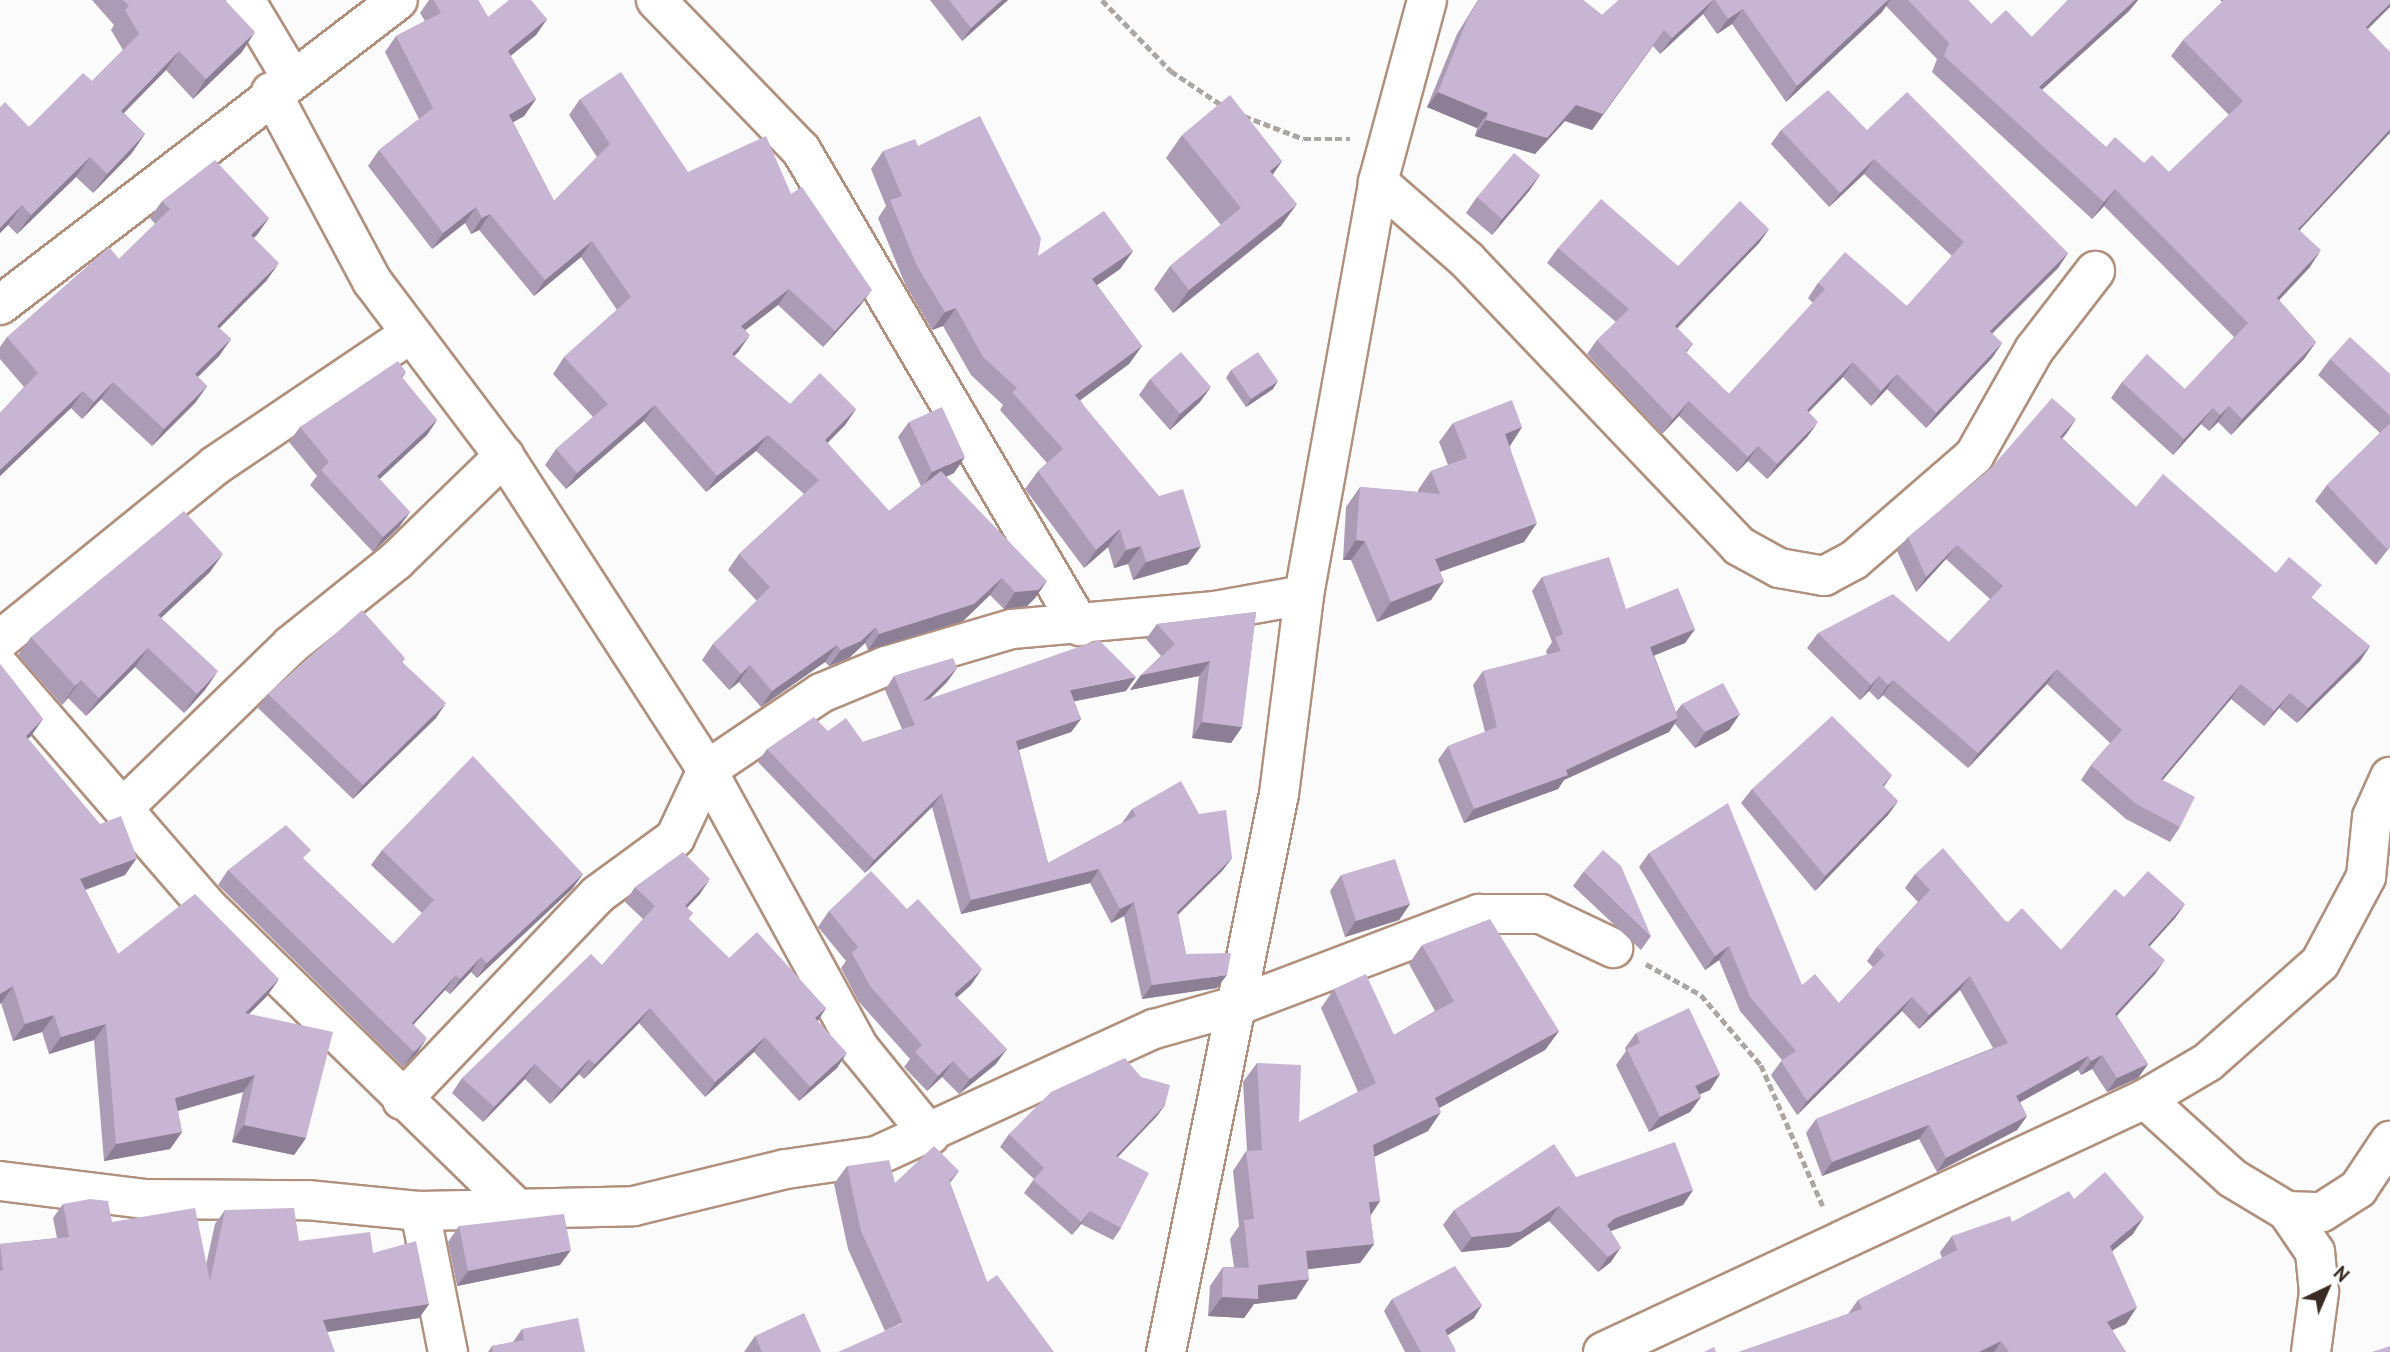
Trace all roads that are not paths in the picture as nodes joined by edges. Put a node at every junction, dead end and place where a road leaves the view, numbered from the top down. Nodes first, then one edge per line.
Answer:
1 (245, 0) edge
2 (398, 0) edge
3 (656, 0) edge
4 (1427, 0) edge
5 (281, 85) junction
6 (1378, 182) junction
7 (2095, 271) dead end
8 (5, 291) edge
9 (409, 335) junction
10 (504, 456) junction
11 (1304, 595) junction
12 (1080, 626) junction
13 (0, 640) edge
14 (0, 667) edge
15 (707, 770) junction
16 (2390, 777) edge
17 (123, 808) junction
18 (1613, 948) road end
19 (1239, 1005) junction
20 (2145, 1099) junction
21 (402, 1100) junction
22 (930, 1135) junction
23 (2390, 1141) edge
24 (0, 1181) edge
25 (516, 1209) junction
26 (420, 1211) junction
27 (2287, 1211) junction
28 (448, 1352) edge
29 (1166, 1352) edge
30 (1603, 1352) edge
31 (2311, 1352) edge

1 - 5 street
2 - 5 street
3 - 12 street
4 - 6 street
5 - 8 street
5 - 9 street
6 - 7 street
6 - 11 street
9 - 10 street
9 - 13 street
10 - 15 street
10 - 17 street
11 - 12 street
11 - 19 street
12 - 15 street
14 - 17 street
15 - 21 street
15 - 22 street
16 - 20 street
17 - 21 street
18 - 19 street
19 - 22 street
19 - 29 street
20 - 27 street
20 - 30 street
21 - 25 street
22 - 25 street
23 - 27 street
24 - 26 street
25 - 26 street
26 - 28 street
27 - 31 street

